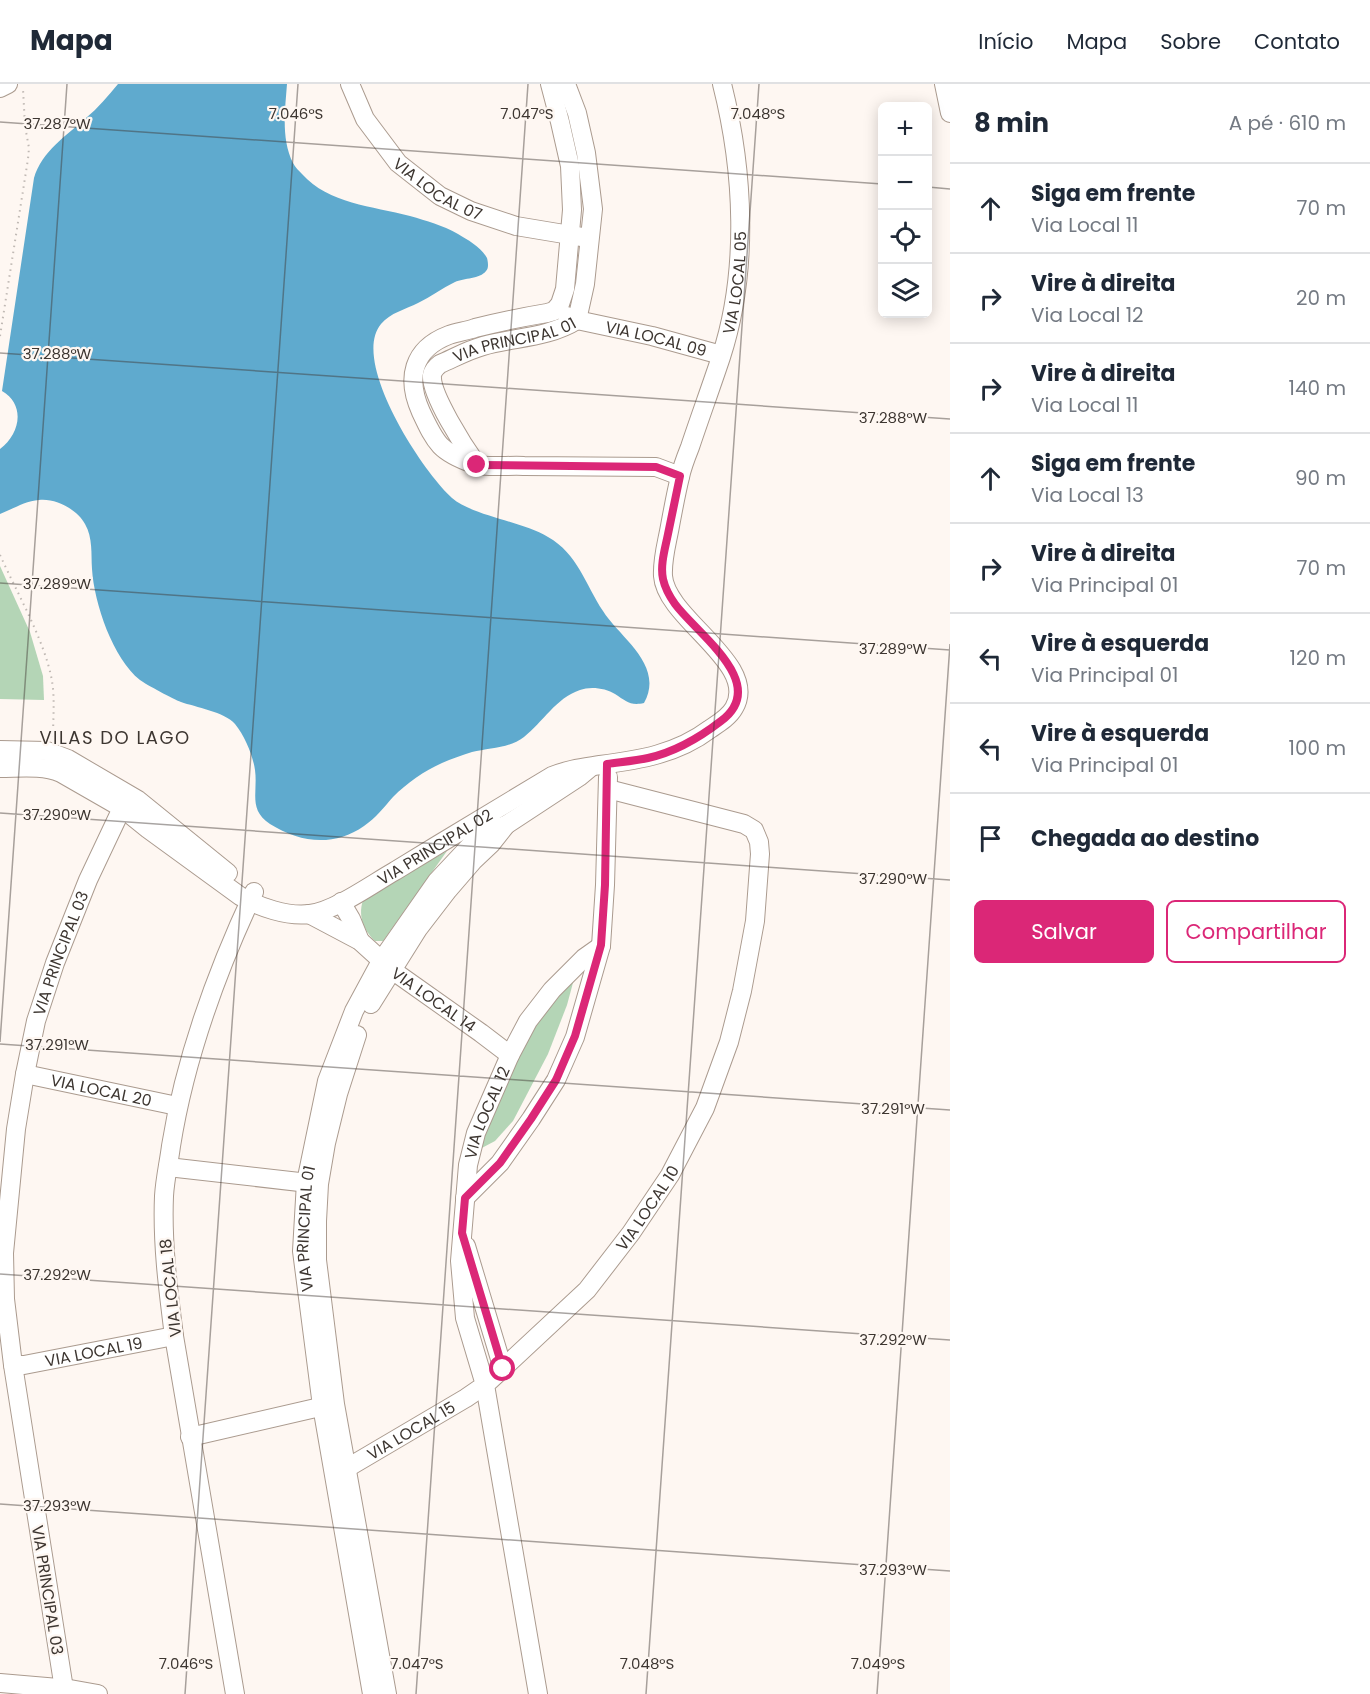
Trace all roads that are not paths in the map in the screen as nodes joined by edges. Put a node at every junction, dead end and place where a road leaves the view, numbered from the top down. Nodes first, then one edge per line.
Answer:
1 (8, 84) edge
2 (350, 84) edge
3 (550, 84) edge
4 (566, 84) edge
5 (722, 84) edge
6 (944, 84) edge
7 (0, 88) edge
8 (950, 113) edge
9 (570, 235) junction
10 (590, 238) junction
11 (554, 311) junction
12 (577, 320) junction
13 (426, 348) junction
14 (721, 355) junction
15 (440, 364) junction
16 (477, 465) junction
17 (680, 476) junction
18 (0, 750) edge
19 (600, 765) junction
20 (0, 768) edge
21 (608, 789) junction
22 (130, 805) junction
23 (252, 897) junction
24 (341, 902) junction
25 (309, 914) junction
26 (360, 941) junction
27 (601, 945) junction
28 (386, 965) junction
29 (510, 1055) junction
30 (30, 1075) junction
31 (177, 1106) junction
32 (168, 1167) junction
33 (313, 1183) junction
34 (465, 1198) junction
35 (462, 1233) junction
36 (7, 1298) edge
37 (174, 1336) junction
38 (18, 1365) junction
39 (503, 1369) junction
40 (485, 1385) junction
41 (328, 1405) junction
42 (190, 1437) junction
43 (341, 1472) junction
44 (0, 1683) edge
45 (70, 1689) junction
46 (98, 1694) edge
47 (235, 1694) edge
48 (372, 1694) edge
49 (387, 1694) edge
50 (538, 1694) edge

1 - 7 street
2 - 9 street, VIA LOCAL 07
3 - 9 street, VIA PRINCIPAL 01
4 - 10 street, VIA PRINCIPAL 01
5 - 14 street, VIA LOCAL 05
6 - 8 street
9 - 10 street
9 - 11 street, VIA PRINCIPAL 01
10 - 12 street, VIA PRINCIPAL 01
11 - 12 street, VIA LOCAL 09
11 - 13 street, VIA PRINCIPAL 01
12 - 14 street, VIA LOCAL 09
12 - 15 street, VIA PRINCIPAL 01
13 - 15 street, VIA PRINCIPAL 01
13 - 16 street, VIA PRINCIPAL 01
14 - 17 street, VIA LOCAL 05
15 - 16 street, VIA PRINCIPAL 01
16 - 17 street, VIA PRINCIPAL 01
17 - 19 street, VIA PRINCIPAL 01
18 - 22 street, VIA PRINCIPAL 02
19 - 21 street
19 - 24 street, VIA PRINCIPAL 02
19 - 28 street, VIA PRINCIPAL 01
20 - 22 street, VIA PRINCIPAL 02
21 - 27 street
21 - 39 street, VIA LOCAL 10
22 - 23 street, VIA PRINCIPAL 02
22 - 30 street, VIA PRINCIPAL 03
23 - 25 street, VIA PRINCIPAL 02
23 - 31 street, VIA LOCAL 18
24 - 25 street, VIA PRINCIPAL 02
24 - 26 street, VIA LOCAL 14
25 - 26 street, VIA LOCAL 14
26 - 28 street, VIA LOCAL 14
27 - 29 street, VIA LOCAL 12
27 - 34 street
28 - 29 street, VIA LOCAL 14
28 - 33 street, VIA PRINCIPAL 01
29 - 34 street, VIA LOCAL 12
30 - 31 street, VIA LOCAL 20
30 - 36 street, VIA PRINCIPAL 03
31 - 32 street, VIA LOCAL 18
32 - 33 street
32 - 37 street, VIA LOCAL 18
33 - 41 street, VIA PRINCIPAL 01
34 - 35 street, VIA LOCAL 12
35 - 39 street
35 - 40 street, VIA LOCAL 12
36 - 38 street, VIA PRINCIPAL 03
37 - 38 street, VIA LOCAL 19
37 - 42 street, VIA LOCAL 18
38 - 45 street, VIA PRINCIPAL 03
39 - 40 street, VIA LOCAL 10
40 - 43 street, VIA LOCAL 15
40 - 50 street
41 - 42 street
41 - 43 street, VIA PRINCIPAL 01
42 - 47 street, VIA LOCAL 18
43 - 48 street, VIA PRINCIPAL 01
43 - 49 street, VIA PRINCIPAL 01
44 - 45 street
45 - 46 street

